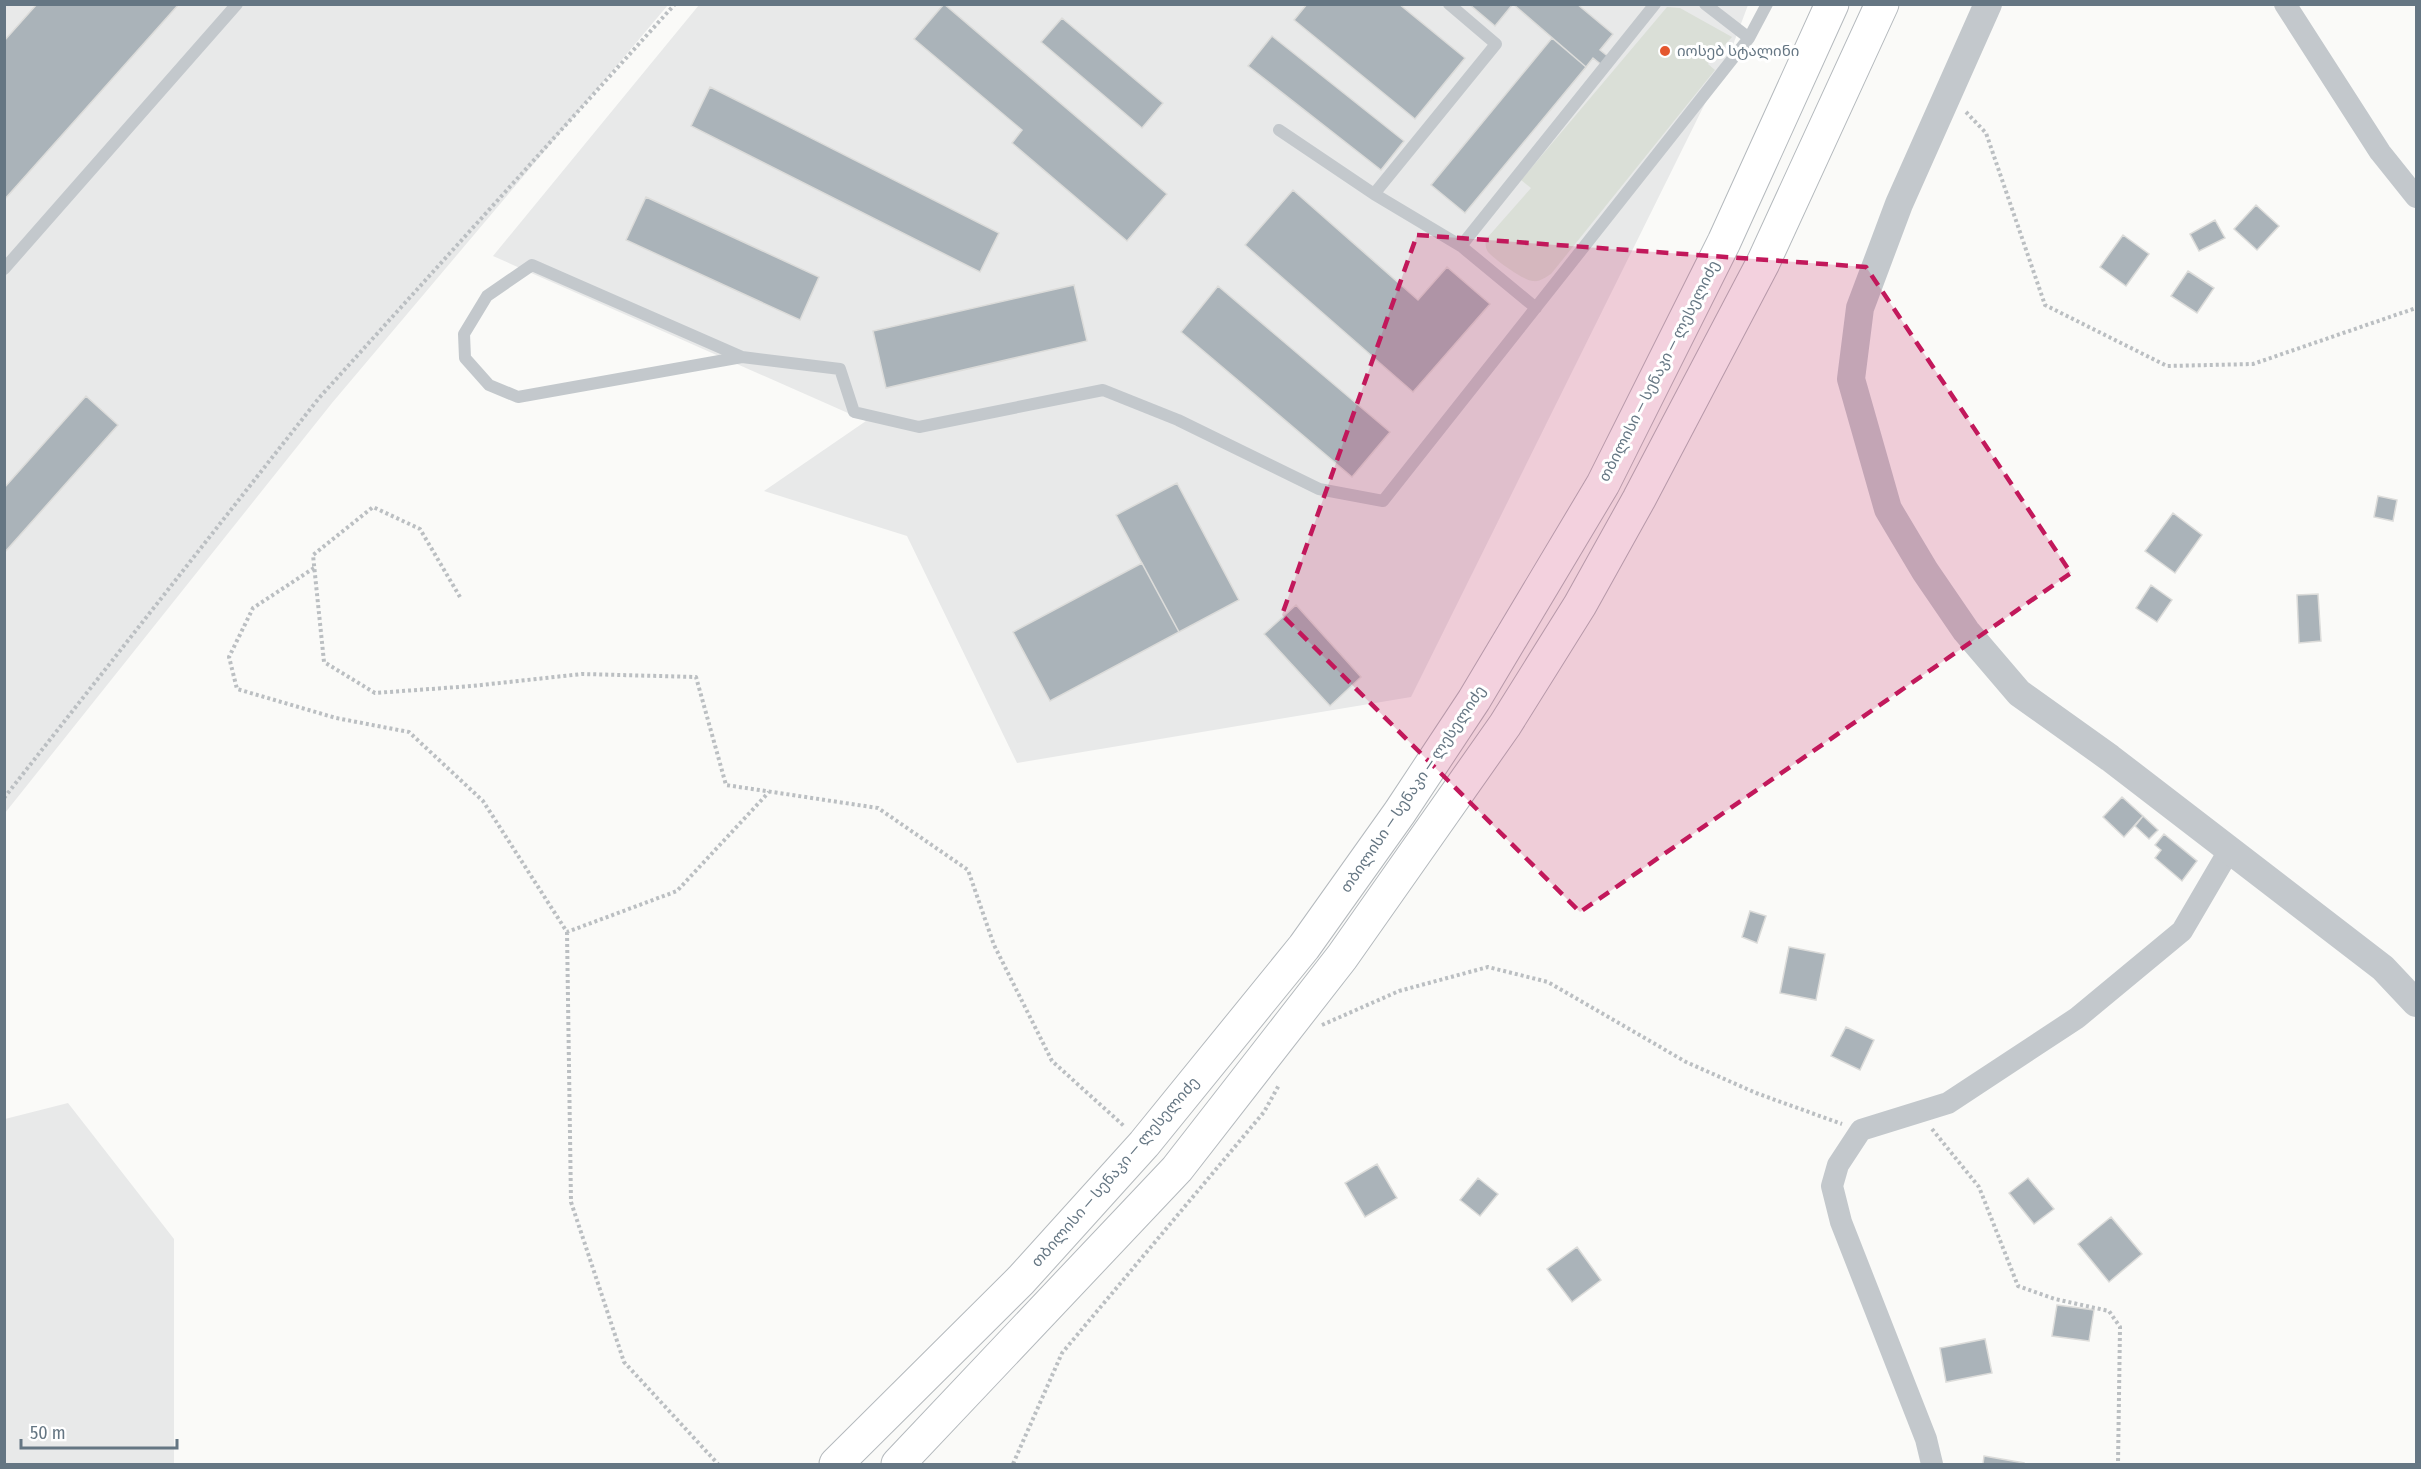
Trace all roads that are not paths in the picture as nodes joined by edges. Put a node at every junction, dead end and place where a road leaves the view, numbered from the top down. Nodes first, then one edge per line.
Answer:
1 (237, 4) edge
2 (1449, 4) edge
3 (1655, 4) edge
4 (1705, 4) edge
5 (1767, 4) edge
6 (1832, 4) edge
7 (1882, 4) edge
8 (1988, 4) edge
9 (2285, 4) edge
10 (1749, 38) junction
11 (1279, 130) dead end
12 (1374, 194) junction
13 (2416, 197) edge
14 (1461, 246) junction
15 (4, 269) edge
16 (1536, 308) junction
17 (742, 357) junction
18 (2230, 849) junction
19 (2416, 1003) edge
20 (836, 1464) edge
21 (898, 1464) edge
22 (1932, 1464) edge

1 - 15 lane
2 - 12 lane
3 - 14 lane
4 - 10 lane
5 - 10 lane
6 - 20 highway, თბილისი — სენაკი — ლესელიძე
7 - 21 highway
8 - 18 street
9 - 13 street
10 - 16 lane
11 - 12 lane
12 - 14 lane
14 - 16 lane
16 - 17 lane
17 - 17 lane
18 - 19 street
18 - 22 street

